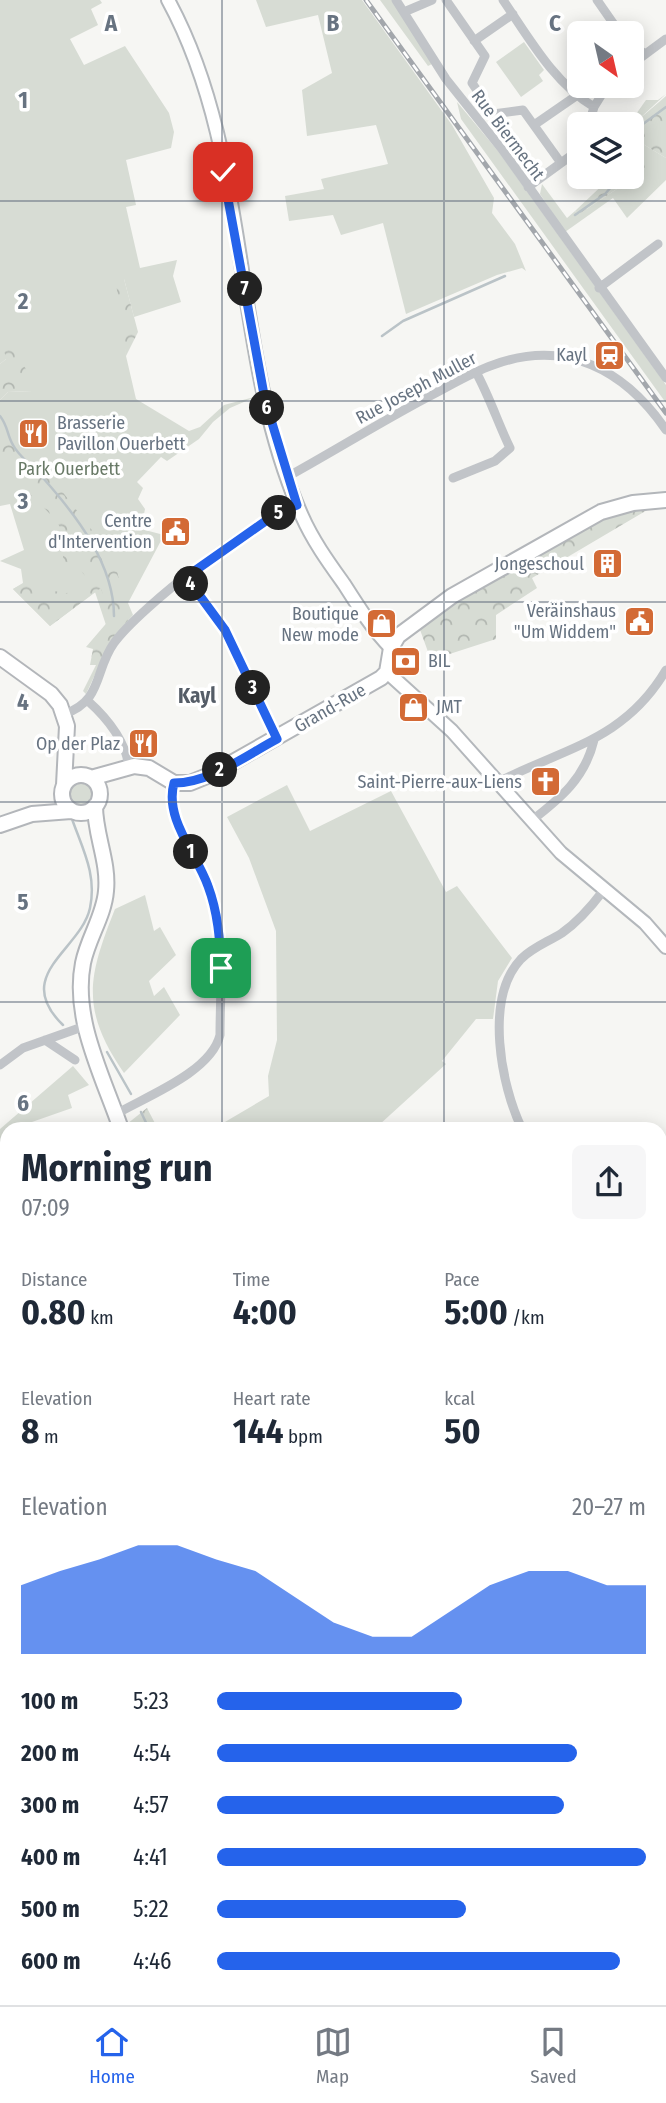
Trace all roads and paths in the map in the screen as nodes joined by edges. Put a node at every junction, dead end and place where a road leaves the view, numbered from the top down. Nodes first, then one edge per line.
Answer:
1 (168, 0) edge
2 (396, 0) edge
3 (432, 0) edge
4 (446, 0) edge
5 (503, 0) edge
6 (597, 0) edge
7 (404, 12) junction
8 (513, 13) junction
9 (612, 21) edge
10 (666, 39) edge
11 (474, 41) junction
12 (645, 54) edge
13 (567, 86) edge
14 (573, 98) edge
15 (579, 98) edge
16 (600, 98) edge
17 (594, 107) junction
18 (593, 112) edge
19 (534, 125) junction
20 (567, 157) edge
21 (561, 163) junction
22 (528, 187) junction
23 (658, 244) dead end
24 (599, 288) junction
25 (476, 372) junction
26 (666, 378) edge
27 (666, 430) edge
28 (288, 477) junction
29 (453, 478) dead end
30 (666, 500) edge
31 (297, 505) junction
32 (186, 577) junction
33 (391, 648) junction
34 (0, 657) edge
35 (666, 670) edge
36 (387, 672) junction
37 (88, 701) junction
38 (64, 714) junction
39 (277, 739) junction
40 (594, 740) junction
41 (65, 750) junction
42 (124, 768) junction
43 (86, 776) junction
44 (174, 783) junction
45 (496, 783) junction
46 (63, 789) junction
47 (97, 799) junction
48 (75, 812) junction
49 (32, 814) junction
50 (531, 821) junction
51 (0, 825) edge
52 (98, 840) junction
53 (603, 891) junction
54 (666, 947) edge
55 (85, 1026) junction
56 (46, 1040) junction
57 (75, 1060) dead end
58 (0, 1065) edge
59 (116, 1114) junction
60 (119, 1122) edge
61 (519, 1122) edge

1 - 28 main road
2 - 7 street, Rue Biermecht
3 - 7 street
4 - 11 street
5 - 8 street
6 - 9 street
7 - 22 street, Rue Biermecht
8 - 11 street
8 - 13 street
10 - 12 street
11 - 19 street
14 - 19 street
15 - 17 street
16 - 17 street
17 - 18 street
19 - 21 street
20 - 21 street
21 - 22 street
22 - 24 street, Rue Biermecht
23 - 24 street
24 - 26 street, Rue Biermecht
25 - 27 street, Rue Joseph Muller
25 - 28 street, Rue Joseph Muller
25 - 29 street
28 - 31 main road
30 - 33 main road
31 - 32 street
31 - 33 main road
32 - 37 street
32 - 39 street
33 - 36 main road
34 - 38 main road
35 - 40 street
36 - 39 main road, Grand-Rue
36 - 45 main road
37 - 38 street
37 - 42 street
38 - 41 main road
39 - 44 main road, Grand-Rue
40 - 45 street
40 - 50 street
41 - 43 main road
41 - 46 main road
42 - 43 main road
42 - 44 main road
42 - 47 main road
43 - 46 main road
43 - 47 main road
44 - 59 street
45 - 50 main road
46 - 48 main road
46 - 49 main road
47 - 48 main road
47 - 52 main road
48 - 49 main road
48 - 52 main road
49 - 51 main road
50 - 53 main road
52 - 55 main road
53 - 54 main road
53 - 61 street
55 - 56 street
55 - 59 main road
56 - 57 street
56 - 58 street
59 - 60 main road

